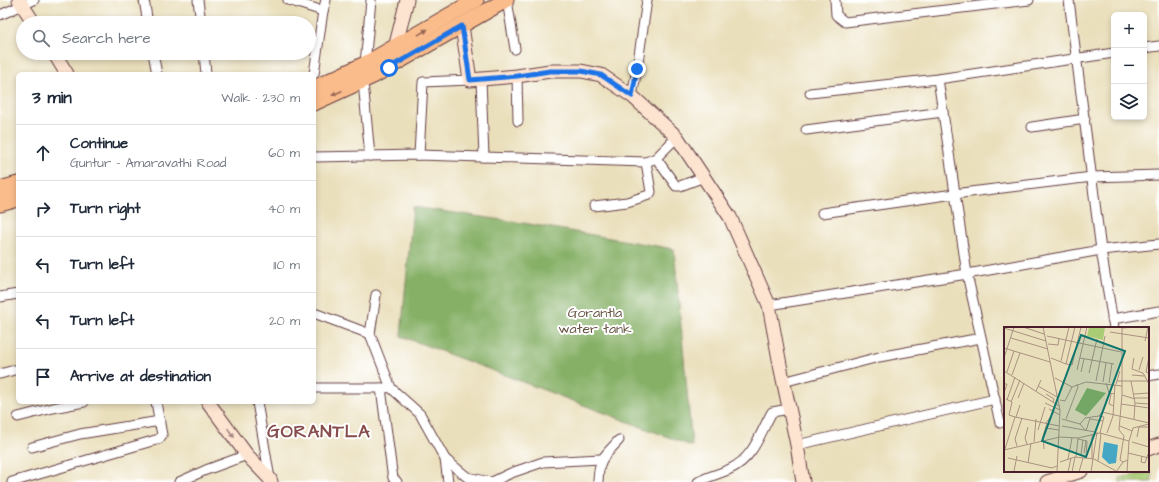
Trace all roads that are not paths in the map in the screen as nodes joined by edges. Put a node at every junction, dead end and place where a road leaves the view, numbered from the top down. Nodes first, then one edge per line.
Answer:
1 (144, 0) edge
2 (198, 0) edge
3 (288, 0) edge
4 (326, 0) edge
5 (372, 0) edge
6 (407, 0) edge
7 (476, 0) edge
8 (507, 0) edge
9 (647, 0) edge
10 (835, 0) edge
11 (1029, 0) edge
12 (1069, 0) edge
13 (25, 2) edge
14 (323, 11) junction
15 (0, 15) edge
16 (31, 16) edge
17 (147, 16) edge
18 (200, 16) edge
19 (462, 26) junction
20 (1159, 46) edge
21 (394, 48) junction
22 (1147, 48) edge
23 (515, 49) dead end
24 (1111, 53) edge
25 (1078, 58) junction
26 (58, 60) edge
27 (154, 60) edge
28 (205, 60) edge
29 (316, 60) edge
30 (316, 60) edge
31 (365, 64) junction
32 (66, 72) edge
33 (157, 72) edge
34 (206, 72) edge
35 (314, 72) edge
36 (517, 76) junction
37 (938, 79) junction
38 (476, 80) junction
39 (363, 82) junction
40 (316, 87) edge
41 (810, 93) dead end
42 (632, 96) junction
43 (316, 102) edge
44 (943, 112) junction
45 (1085, 119) junction
46 (518, 121) dead end
47 (1032, 127) dead end
48 (806, 130) dead end
49 (677, 137) junction
50 (419, 155) junction
51 (370, 156) junction
52 (316, 157) edge
53 (484, 157) junction
54 (656, 158) junction
55 (646, 162) junction
56 (1159, 175) edge
57 (704, 177) junction
58 (1092, 178) junction
59 (16, 185) edge
60 (0, 189) edge
61 (954, 194) junction
62 (16, 199) edge
63 (0, 204) edge
64 (594, 206) dead end
65 (822, 213) dead end
66 (1159, 244) edge
67 (1101, 250) junction
68 (967, 274) junction
69 (16, 294) edge
70 (376, 295) dead end
71 (0, 297) edge
72 (769, 305) junction
73 (1159, 311) edge
74 (316, 315) edge
75 (1113, 324) edge
76 (370, 334) junction
77 (981, 338) junction
78 (16, 370) edge
79 (0, 374) edge
80 (1159, 374) edge
81 (1149, 376) edge
82 (784, 382) junction
83 (316, 388) edge
84 (380, 388) junction
85 (391, 388) junction
86 (995, 399) junction
87 (74, 404) edge
88 (156, 404) edge
89 (209, 404) edge
90 (257, 404) edge
91 (789, 409) junction
92 (18, 417) dead end
93 (160, 421) junction
94 (1000, 423) dead end
95 (619, 440) dead end
96 (797, 445) junction
97 (1159, 445) edge
98 (32, 447) dead end
99 (1149, 449) edge
100 (247, 455) junction
101 (444, 459) junction
102 (601, 460) junction
103 (1078, 472) edge
104 (271, 480) edge
105 (12, 482) edge
106 (179, 482) edge
107 (397, 482) edge
108 (448, 482) edge
109 (491, 482) edge
110 (598, 482) edge
111 (698, 482) edge
112 (803, 482) edge
113 (1047, 482) edge

1 - 17 street
2 - 18 street
3 - 14 street
4 - 14 street
5 - 31 street
6 - 21 street
21 -> 7 main road
8 - 19 main road
8 - 23 street
9 - 42 street
10 - 11 street
12 - 25 street
13 - 15 street
13 - 16 street
14 - 30 street
19 - 38 street
19 - 39 main road
20 - 22 street
21 - 31 main road
24 - 25 street
25 - 37 street
25 - 45 street
26 - 32 street
27 - 33 street
28 - 34 street
29 - 35 street
31 - 40 main road
36 - 38 street
36 - 42 street
36 - 46 street
37 - 41 street
37 - 44 street
38 - 50 street
38 - 53 street
39 -> 43 main road
39 - 51 street
42 - 49 street
44 - 48 street
44 - 61 street
45 - 47 street
45 - 58 street
49 - 54 street
49 - 57 street
50 - 51 street
50 - 53 street
51 - 52 street
53 - 55 street
54 - 55 street
54 - 57 street
55 - 64 street
56 - 58 street
57 - 72 street
58 - 61 street
58 - 67 street
59 - 60 main road
61 - 65 street
61 - 68 street
62 - 63 main road
66 - 67 street
67 - 68 street
67 - 75 street
68 - 72 street
68 - 77 street
69 - 71 street
70 - 76 street
72 - 82 street
73 - 75 street
74 - 76 street
76 - 85 street
77 - 82 street
77 - 86 street
78 - 79 street
80 - 81 street
82 - 91 street
83 - 84 street
84 - 85 street
84 - 107 street
85 - 101 street
86 - 94 street
86 - 96 street
87 - 92 street
88 - 93 street
89 -> 100 street
90 - 104 street
91 - 96 street
91 - 111 street
93 - 98 street
93 - 105 street
95 - 102 street
96 - 112 street
97 - 99 street
100 - 104 street
100 - 106 street
101 - 108 street
101 - 109 street
102 - 109 street
102 - 110 street
103 - 113 street

